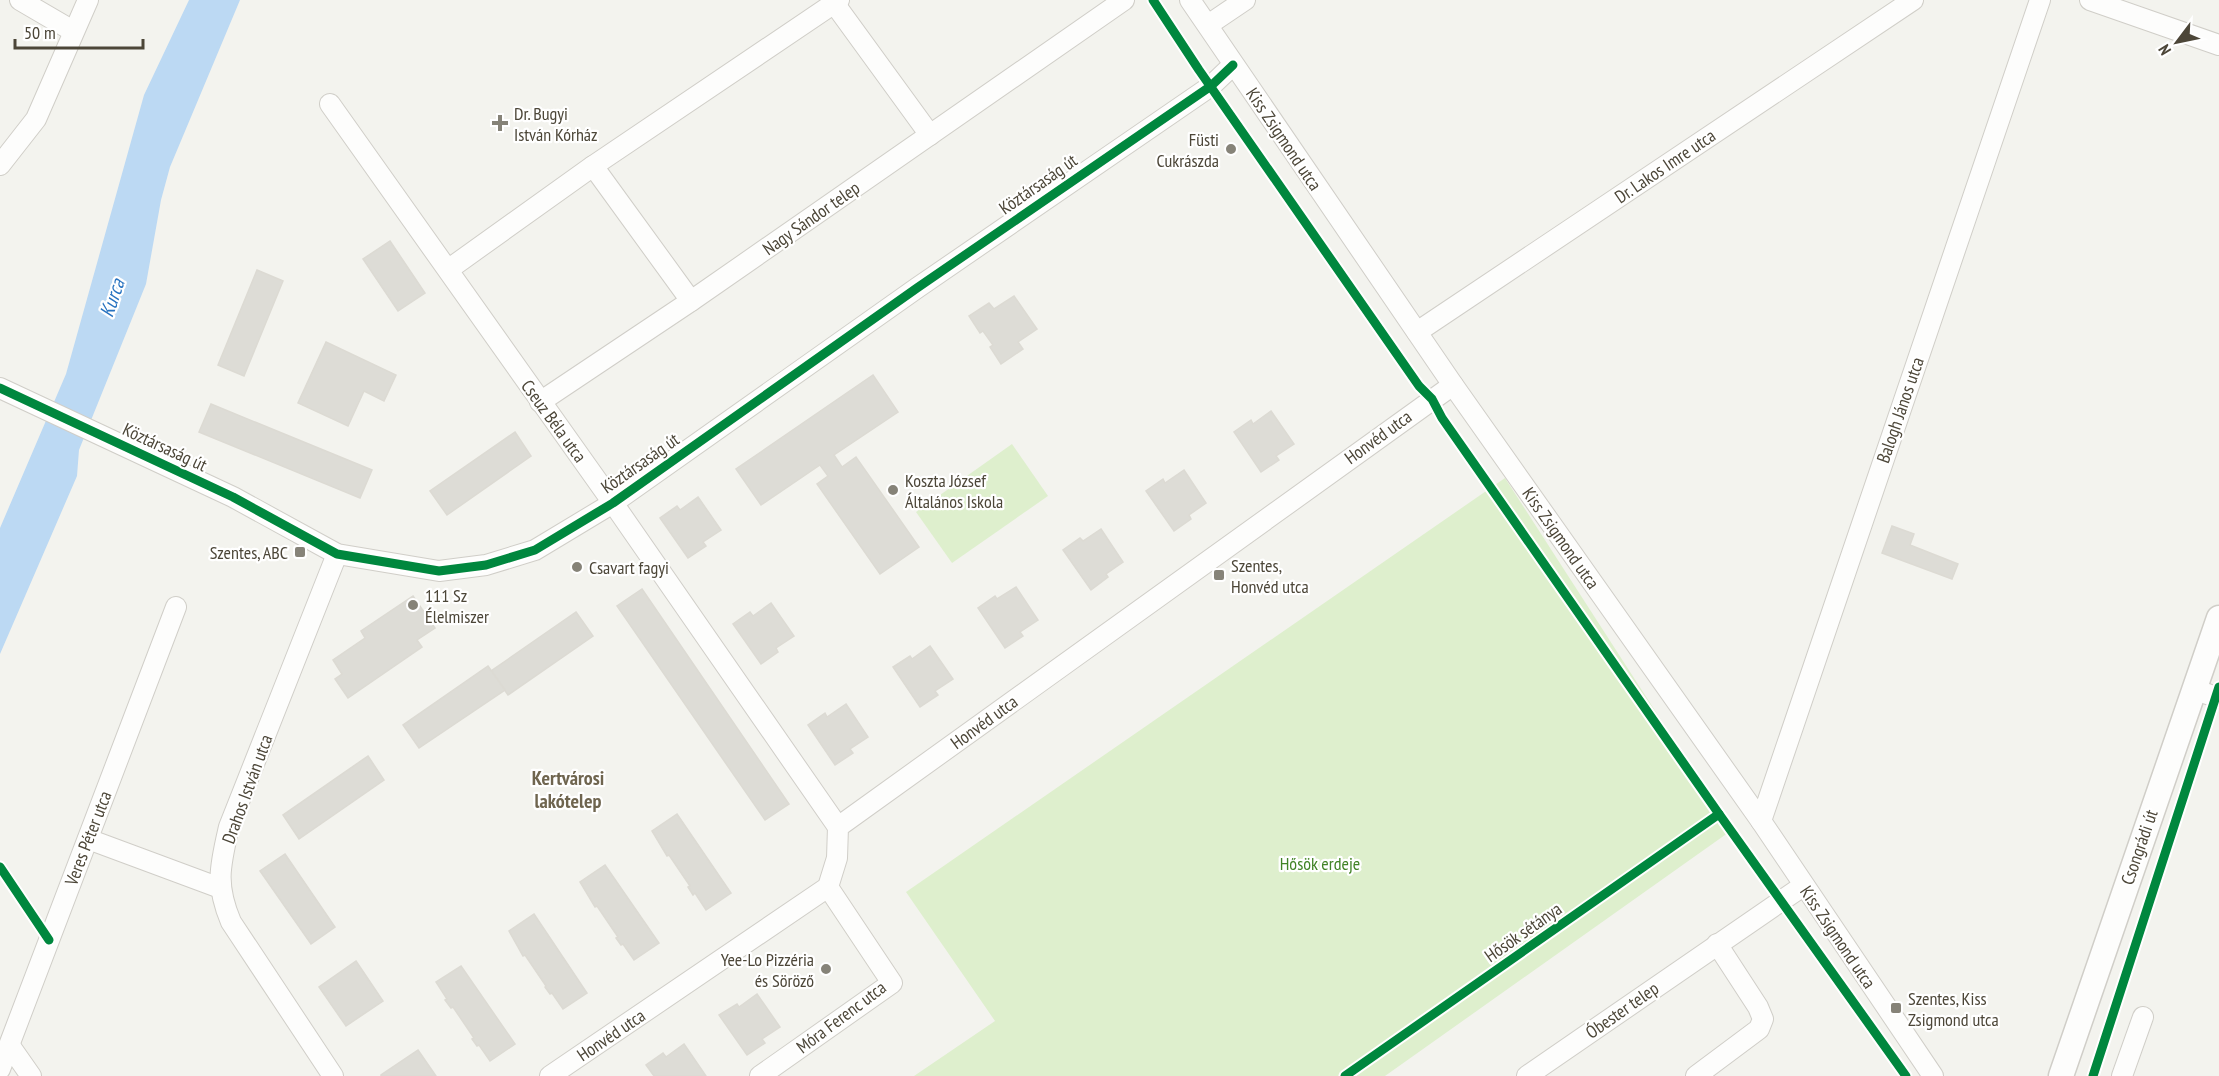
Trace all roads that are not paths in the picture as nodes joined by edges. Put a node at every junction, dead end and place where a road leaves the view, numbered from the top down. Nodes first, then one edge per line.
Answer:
1 (20, 0) edge
2 (88, 0) edge
3 (1124, 0) edge
4 (1190, 0) edge
5 (1245, 0) edge
6 (1913, 0) edge
7 (2040, 0) edge
8 (2090, 0) edge
9 (836, 2) edge
10 (1208, 25) junction
11 (74, 31) junction
12 (2219, 45) edge
13 (1233, 65) junction
14 (330, 105) dead end
15 (930, 135) junction
16 (0, 165) edge
17 (592, 166) junction
18 (449, 269) junction
19 (691, 301) junction
20 (1417, 332) junction
21 (1453, 385) junction
22 (0, 388) edge
23 (540, 402) junction
24 (614, 503) junction
25 (337, 554) junction
26 (176, 607) dead end
27 (2219, 618) edge
28 (2193, 689) junction
29 (2219, 698) edge
30 (1761, 820) junction
31 (838, 827) junction
32 (88, 839) junction
33 (1803, 886) junction
34 (828, 887) junction
35 (220, 888) junction
36 (1717, 944) junction
37 (2143, 1017) dead end
38 (10, 1046) junction
39 (0, 1069) edge
40 (31, 1076) edge
41 (333, 1076) edge
42 (550, 1076) edge
43 (760, 1076) edge
44 (1527, 1076) edge
45 (1696, 1076) edge
46 (1933, 1076) edge
47 (2061, 1076) edge
48 (2122, 1076) edge

1 - 11 street
2 - 11 street
3 - 15 street, Nagy Sándor telep
4 - 10 street, Kiss Zsigmond utca
5 - 10 street
6 - 20 street, Dr. Lakos Imre utca
7 - 30 street, Balogh János utca
8 - 12 street
9 - 15 street
9 - 17 street
10 - 13 street, Kiss Zsigmond utca
11 - 16 street
13 - 20 street, Kiss Zsigmond utca
13 - 24 street, Köztársaság út
14 - 18 street, Cseuz Béla utca
15 - 19 street, Nagy Sándor telep
17 - 18 street
17 - 19 street
18 - 23 street, Cseuz Béla utca
19 - 23 street, Nagy Sándor telep
20 - 21 street, Kiss Zsigmond utca
21 - 30 street, Kiss Zsigmond utca
21 - 31 street, Honvéd utca
22 - 25 street, Köztársaság út
23 - 24 street, Cseuz Béla utca
24 - 25 street, Köztársaság út
24 - 31 street, Cseuz Béla utca
25 - 35 street, Drahos István utca
26 - 32 street, Veres Péter utca
27 - 28 street, Csongrádi út
28 - 29 street
28 - 47 street, Csongrádi út
30 - 33 street, Kiss Zsigmond utca
31 - 34 street
32 - 35 street
32 - 38 street, Veres Péter utca
33 - 36 street, Óbester telep
33 - 46 street, Kiss Zsigmond utca
34 - 42 street, Honvéd utca
34 - 43 street, Móra Ferenc utca
35 - 41 street, Drahos István utca
36 - 44 street, Óbester telep
36 - 45 street
37 - 48 street
38 - 39 street, Veres Péter utca
38 - 40 street

